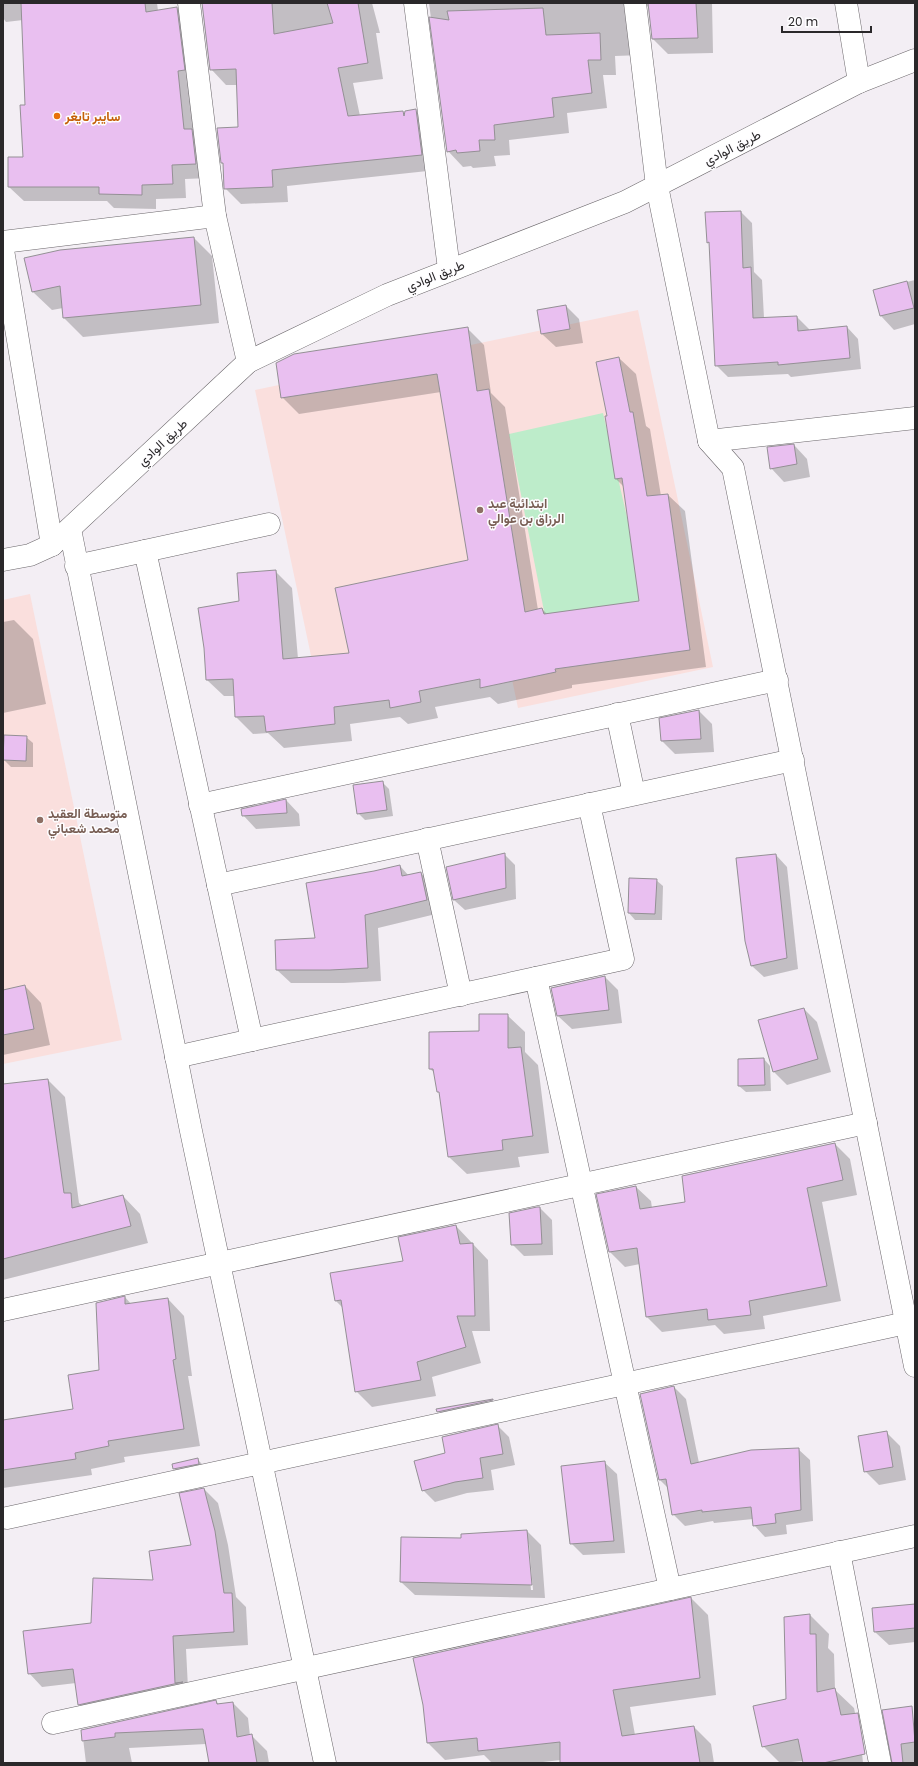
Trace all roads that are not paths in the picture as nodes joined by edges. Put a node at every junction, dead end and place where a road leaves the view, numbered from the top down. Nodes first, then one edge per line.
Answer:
1 (188, 3) edge
2 (415, 3) edge
3 (635, 3) edge
4 (846, 3) edge
5 (915, 60) edge
6 (859, 82) junction
7 (657, 186) junction
8 (214, 216) junction
9 (3, 242) edge
10 (3, 250) edge
11 (449, 269) junction
12 (248, 362) junction
13 (915, 418) edge
14 (709, 442) junction
15 (269, 524) dead end
16 (70, 529) junction
17 (52, 545) junction
18 (145, 551) junction
19 (3, 560) edge
20 (76, 566) junction
21 (777, 680) junction
22 (617, 714) junction
23 (793, 760) junction
24 (634, 794) junction
25 (589, 804) junction
26 (200, 805) junction
27 (427, 839) junction
28 (218, 884) junction
29 (536, 978) junction
30 (461, 995) junction
31 (252, 1040) junction
32 (176, 1057) junction
33 (866, 1123) junction
34 (581, 1184) junction
35 (219, 1263) junction
36 (3, 1310) edge
37 (906, 1323) junction
38 (915, 1364) edge
39 (625, 1384) junction
40 (262, 1462) junction
41 (7, 1518) dead end
42 (915, 1536) edge
43 (839, 1552) junction
44 (670, 1589) junction
45 (305, 1668) junction
46 (53, 1723) dead end
47 (325, 1763) edge
48 (880, 1763) edge

1 - 8 street
2 - 11 street
3 - 7 street
4 - 6 street
5 - 6 street, طريق الوادي
6 - 7 street, طريق الوادي
7 - 11 street, طريق الوادي
7 - 14 street
8 - 9 street
8 - 12 street
10 - 17 street
11 - 12 street, طريق الوادي
12 - 16 street, طريق الوادي
13 - 14 street
14 - 21 street
15 - 18 street
16 - 17 street, طريق الوادي
16 - 20 street
17 - 19 street, طريق الوادي
18 - 20 street
18 - 26 street
20 - 32 street
21 - 22 street
21 - 23 street
22 - 24 street
22 - 26 street
23 - 24 street
23 - 33 street
24 - 25 street
25 - 27 street
25 - 29 street
26 - 28 street
27 - 28 street
27 - 30 street
28 - 31 street
29 - 30 street
29 - 34 street
30 - 31 street
31 - 32 street
32 - 35 street
33 - 34 street
33 - 37 street
34 - 35 street
34 - 39 street
35 - 36 street
35 - 40 street
37 - 38 street
37 - 39 street
39 - 40 street
39 - 44 street
40 - 41 street
40 - 45 street
42 - 43 street
43 - 44 street
43 - 48 street
44 - 45 street
45 - 46 street
45 - 47 street

